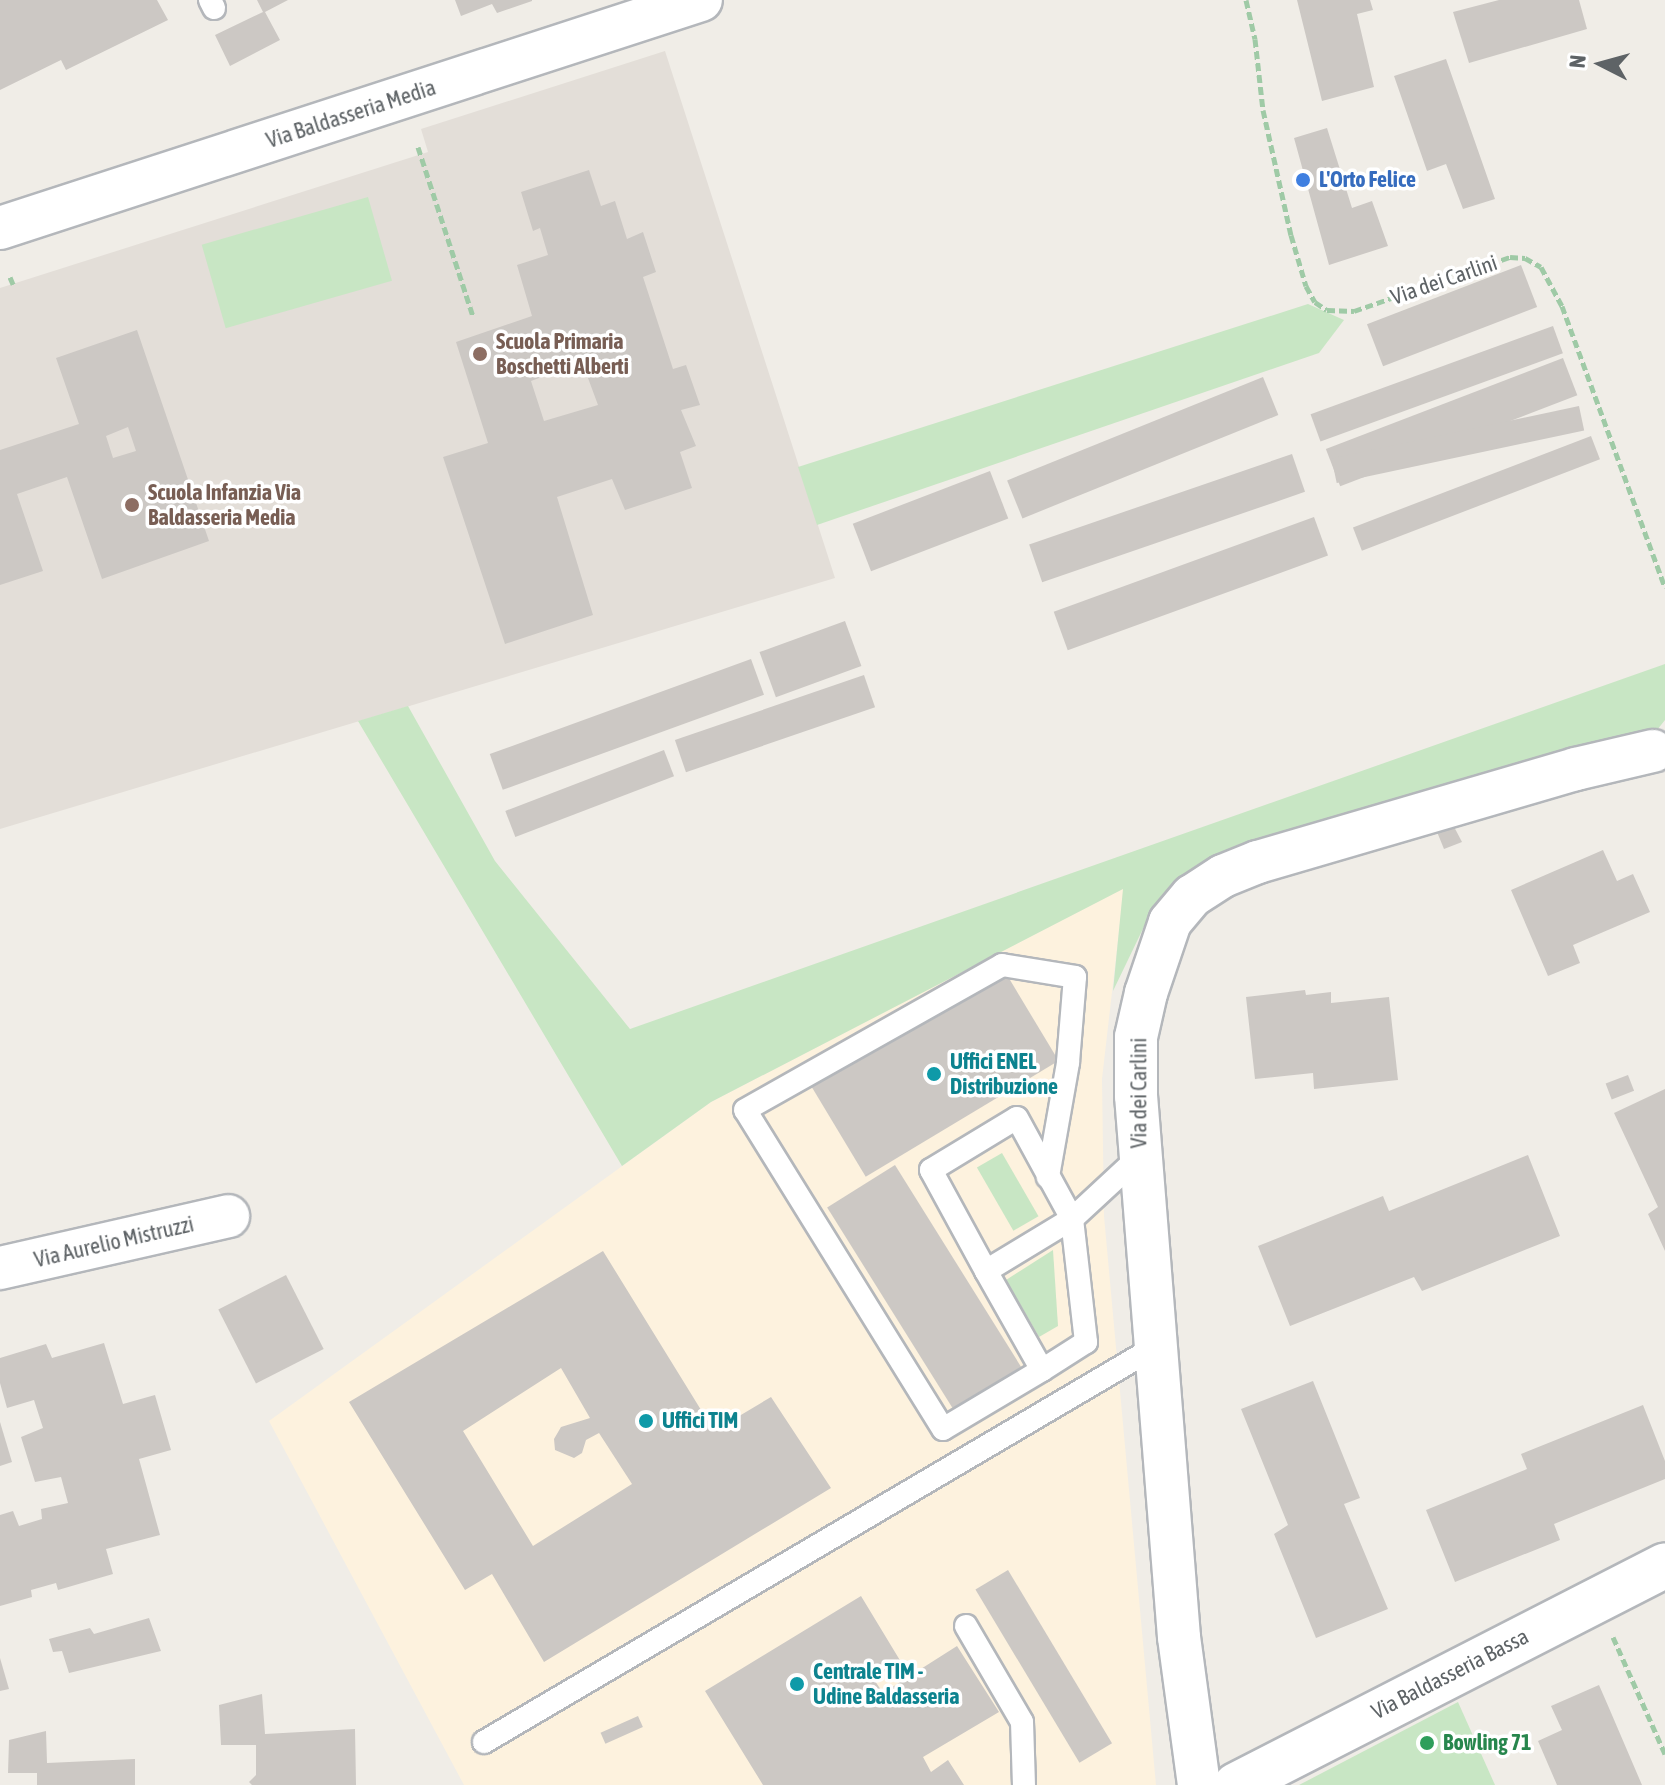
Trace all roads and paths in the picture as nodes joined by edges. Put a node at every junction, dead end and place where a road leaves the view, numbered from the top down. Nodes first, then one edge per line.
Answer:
1 (701, 0) edge
2 (1246, 0) edge
3 (418, 147) dead end
4 (0, 228) edge
5 (10, 277) dead end
6 (13, 284) dead end
7 (473, 316) dead end
8 (1665, 588) edge
9 (1653, 751) dead end
10 (1139, 1157) junction
11 (1048, 1177) junction
12 (228, 1216) dead end
13 (1072, 1219) junction
14 (0, 1268) edge
15 (986, 1271) junction
16 (1155, 1347) junction
17 (1042, 1370) junction
18 (1665, 1565) edge
19 (1597, 1600) junction
20 (966, 1626) dead end
21 (484, 1742) dead end
22 (1665, 1754) edge
23 (1024, 1785) edge
24 (1199, 1785) edge
25 (1236, 1785) edge

1 - 4 street, Via Baldasseria Media
2 - 8 path, Via dei Carlini
3 - 7 path
5 - 6 path
9 - 10 street, Via dei Carlini
10 - 13 lane
10 - 16 street, Via dei Carlini
11 - 13 lane
11 - 15 lane
11 - 17 lane
12 - 14 street, Via Aurelio Mistruzzi
13 - 15 lane
13 - 17 lane
15 - 17 lane
16 - 21 lane
16 - 24 street, Via dei Carlini
18 - 19 street, Via Baldasseria Bassa
19 - 22 path
19 - 25 street, Via Baldasseria Bassa
20 - 23 lane

